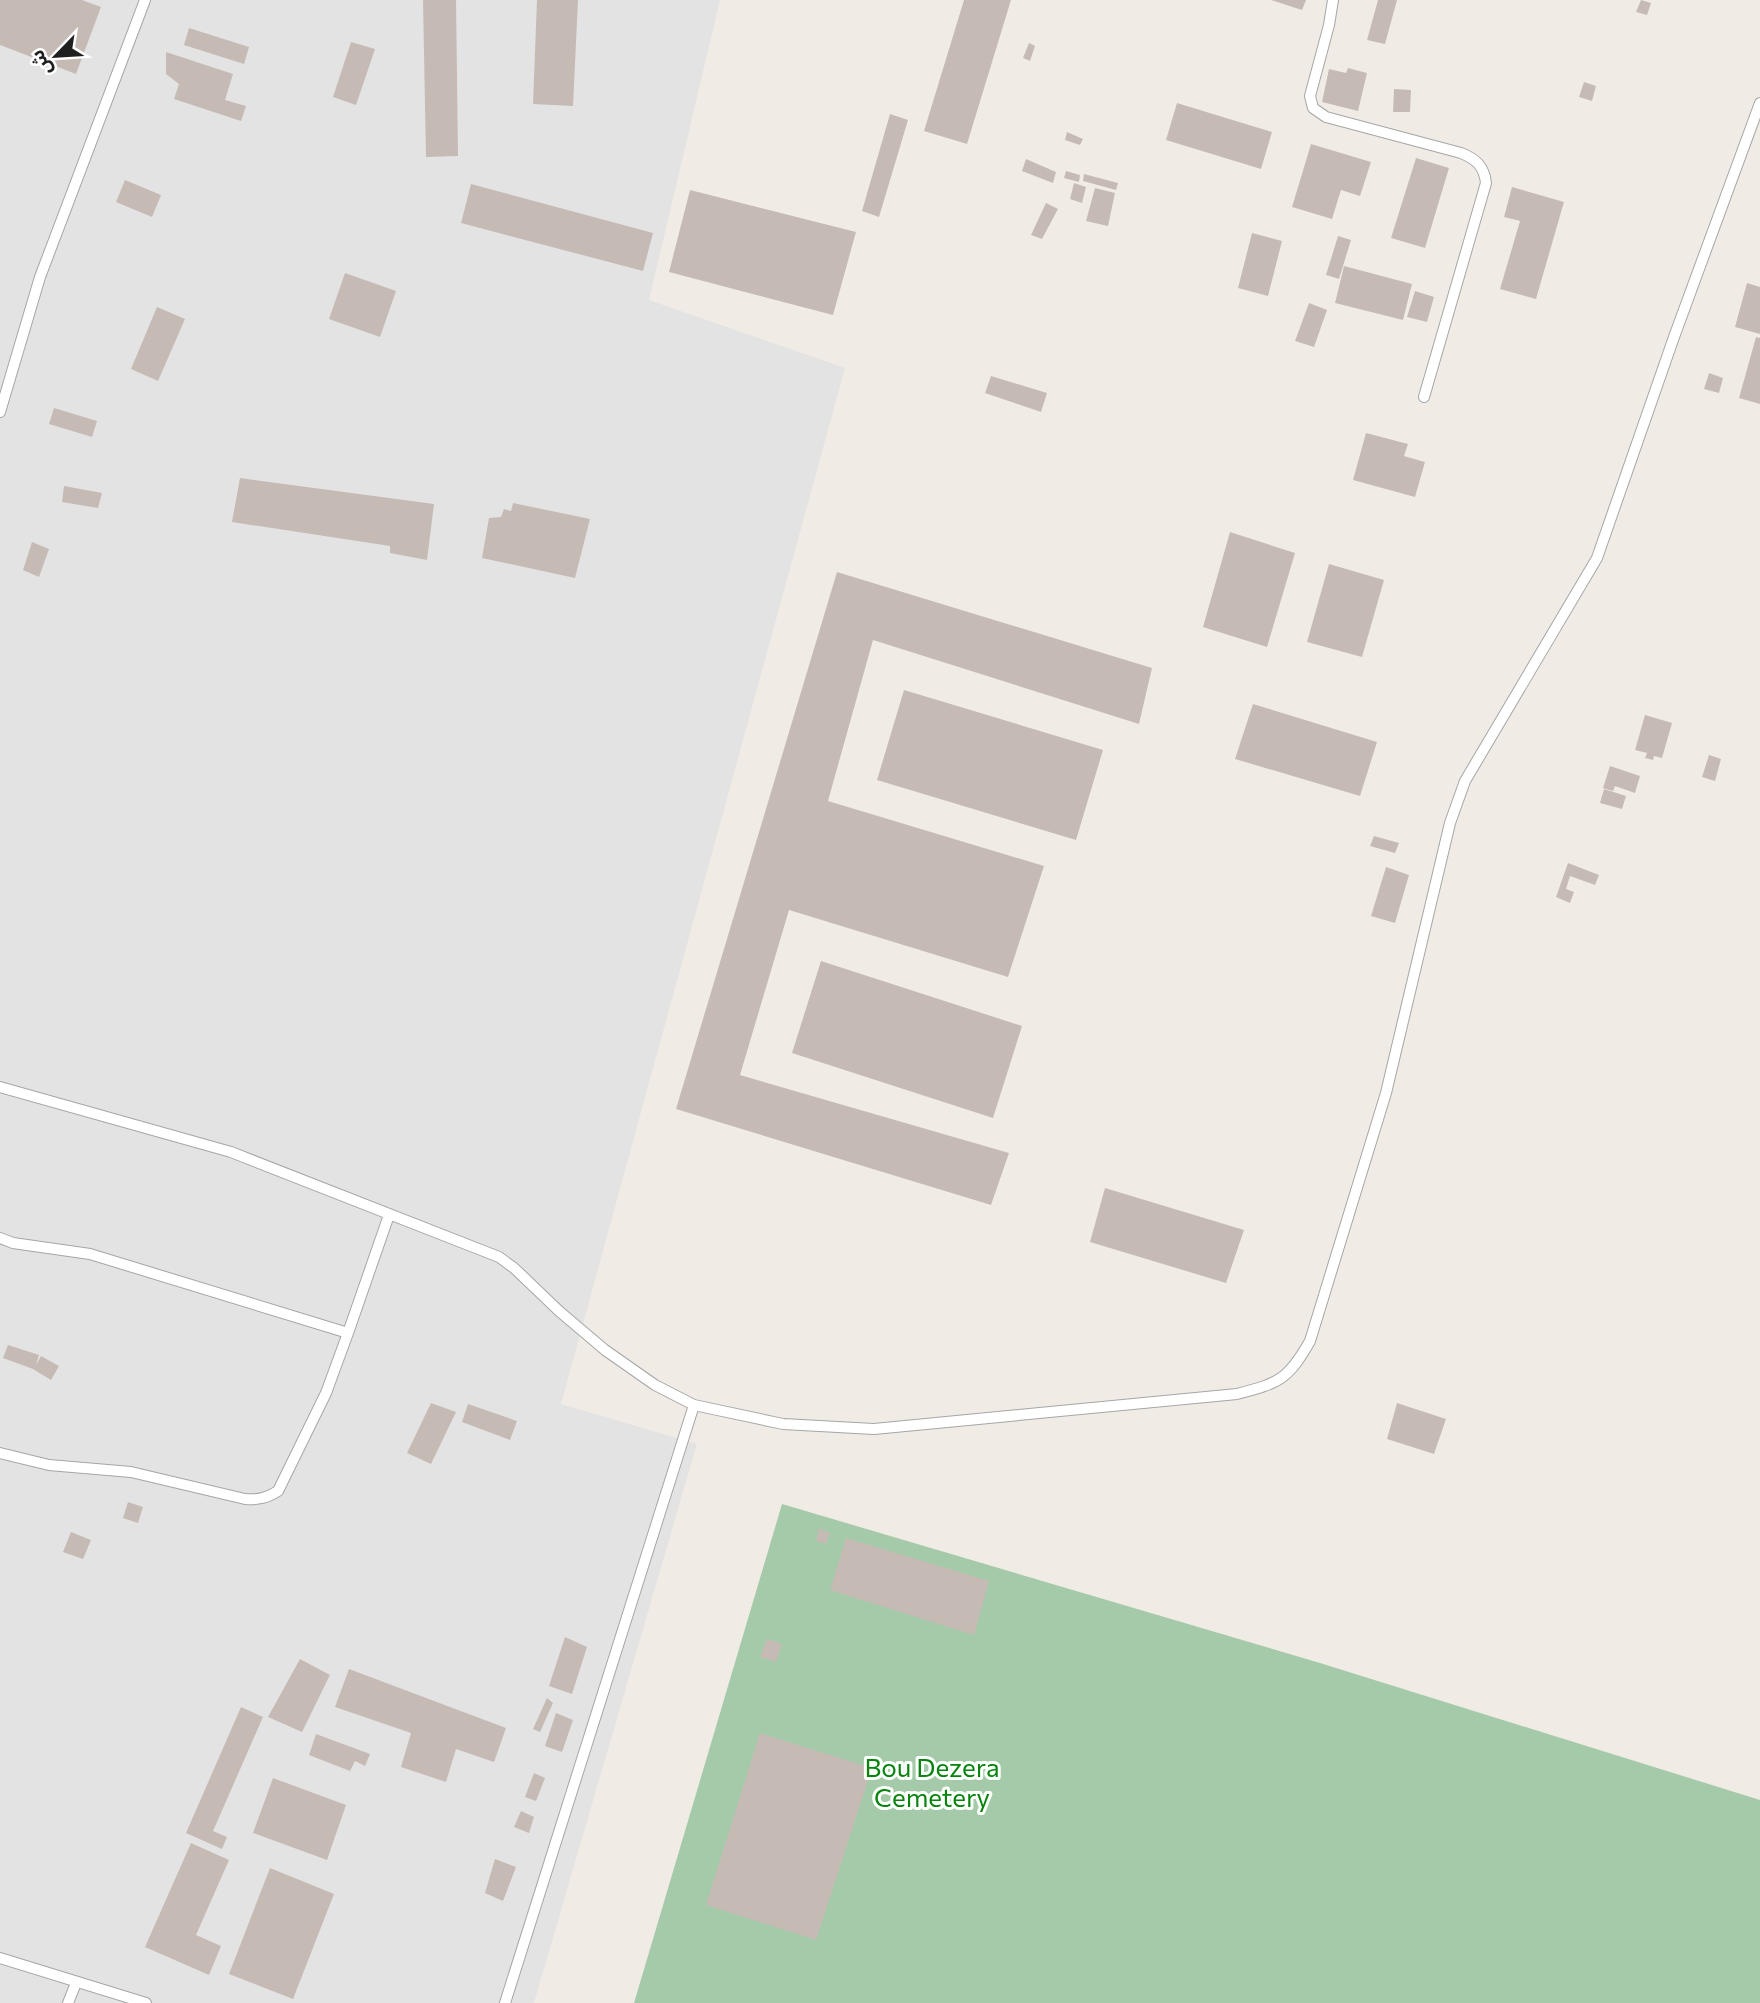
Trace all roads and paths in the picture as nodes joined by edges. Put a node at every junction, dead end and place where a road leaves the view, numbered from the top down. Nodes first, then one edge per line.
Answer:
1 (145, 0) edge
2 (1333, 0) edge
3 (1760, 103) edge
4 (1424, 397) dead end
5 (0, 412) edge
6 (0, 1087) edge
7 (389, 1215) junction
8 (0, 1238) edge
9 (348, 1334) junction
10 (694, 1405) junction
11 (0, 1453) edge
12 (0, 1958) edge
13 (76, 1983) junction
14 (68, 2003) edge
15 (146, 2003) edge
16 (506, 2003) edge

1 - 5 lane
2 - 4 lane
3 - 10 lane
6 - 7 lane
7 - 9 lane
7 - 10 lane
8 - 9 lane
9 - 11 lane
10 - 16 lane
12 - 13 lane
13 - 14 lane
13 - 15 lane

